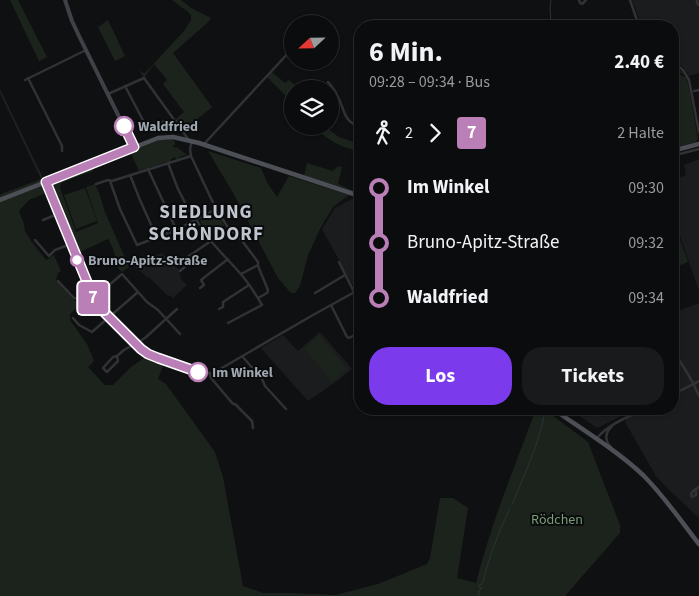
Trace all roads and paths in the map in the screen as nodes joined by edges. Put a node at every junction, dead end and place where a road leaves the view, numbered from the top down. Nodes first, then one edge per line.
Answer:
1 (65, 0) edge
2 (579, 0) edge
3 (586, 0) edge
4 (630, 0) edge
5 (697, 0) edge
6 (699, 5) edge
7 (637, 20) edge
8 (86, 50) junction
9 (284, 58) edge
10 (679, 67) edge
11 (28, 78) junction
12 (24, 80) dead end
13 (125, 86) junction
14 (699, 90) edge
15 (694, 91) dead end
16 (108, 94) junction
17 (339, 99) edge
18 (698, 118) edge
19 (176, 122) junction
20 (354, 125) edge
21 (699, 132) edge
22 (190, 141) junction
23 (699, 144) edge
24 (205, 145) junction
25 (134, 147) junction
26 (679, 149) edge
27 (699, 149) edge
28 (62, 151) dead end
29 (679, 154) edge
30 (191, 156) junction
31 (168, 163) junction
32 (148, 169) junction
33 (130, 175) junction
34 (110, 181) junction
35 (46, 182) junction
36 (96, 184) dead end
37 (354, 194) edge
38 (0, 200) edge
39 (216, 210) junction
40 (58, 214) junction
41 (43, 220) dead end
42 (195, 220) junction
43 (176, 230) junction
44 (157, 238) junction
45 (35, 240) dead end
46 (211, 241) junction
47 (71, 244) junction
48 (228, 259) junction
49 (339, 262) dead end
50 (258, 265) junction
51 (180, 271) dead end
52 (241, 274) junction
53 (345, 275) junction
54 (58, 280) dead end
55 (249, 285) junction
56 (200, 288) dead end
57 (138, 292) junction
58 (354, 292) joint
59 (315, 293) dead end
60 (92, 294) junction
61 (258, 298) junction
62 (331, 304) junction
63 (177, 309) dead end
64 (219, 309) dead end
65 (73, 318) dead end
66 (109, 318) junction
67 (166, 319) junction
68 (228, 322) dead end
69 (180, 334) dead end
70 (354, 335) edge
71 (134, 343) junction
72 (116, 356) junction
73 (242, 356) junction
74 (679, 361) edge
75 (210, 374) junction
76 (699, 381) edge
77 (694, 384) junction
78 (679, 392) edge
79 (699, 396) edge
80 (286, 408) dead end
81 (562, 415) edge
82 (632, 415) edge
83 (615, 424) junction
84 (253, 428) dead end
85 (596, 439) junction
86 (620, 456) junction
87 (699, 544) edge

1 - 8 street
2 - 3 street
4 - 7 street
5 - 6 street
8 - 11 street
8 - 16 street
9 - 24 street
10 - 18 street
11 - 12 street
11 - 28 street
13 - 16 street
13 - 19 street
13 - 19 street
14 - 15 street
16 - 25 street
17 - 20 street
18 - 21 street
19 - 22 street
22 - 24 main road
22 - 25 main road
22 - 30 street
23 - 26 main road
24 - 37 main road
25 - 35 main road
27 - 29 street
30 - 31 street
30 - 39 street
31 - 32 street
31 - 42 street
32 - 33 street
32 - 43 street
33 - 34 street
33 - 44 street
34 - 36 street
34 - 44 street
35 - 38 main road
35 - 40 street
39 - 42 street
39 - 50 street
40 - 41 street
40 - 47 street
42 - 43 street
42 - 46 street
43 - 44 street
45 - 47 street
46 - 48 street
46 - 51 street
47 - 60 street
48 - 52 street
48 - 56 street
49 - 53 street
50 - 52 street
50 - 61 street
52 - 55 street
53 - 58 street
53 - 59 street
54 - 60 street
55 - 61 street
55 - 64 street
57 - 60 street
57 - 66 street
57 - 67 street
58 - 62 street
60 - 66 street
61 - 68 street
62 - 70 street
62 - 73 street
63 - 67 street
65 - 66 street
66 - 71 street
67 - 69 street
67 - 71 street
71 - 72 street
71 - 75 street
72 - 72 street
73 - 75 street
73 - 80 street
74 - 77 street
75 - 84 street
76 - 77 street
77 - 78 street
77 - 79 street
81 - 85 main road
82 - 83 street
83 - 85 street
83 - 86 street
85 - 86 main road
86 - 87 main road

